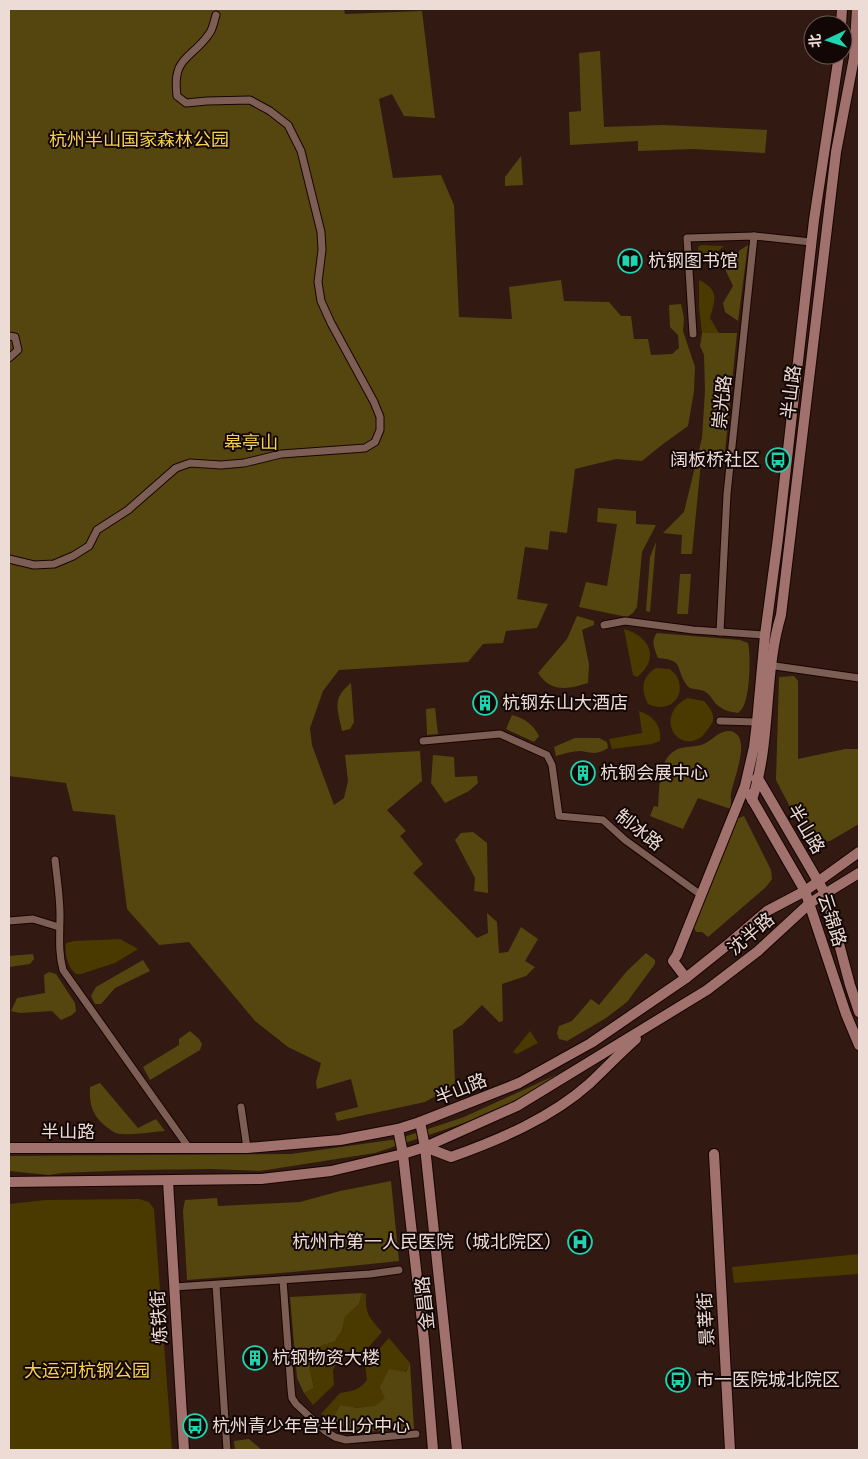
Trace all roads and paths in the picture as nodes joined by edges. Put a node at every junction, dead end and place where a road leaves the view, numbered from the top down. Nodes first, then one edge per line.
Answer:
1 (857, 9) edge
2 (216, 15) dead end
3 (838, 65) edge
4 (754, 236) junction
5 (812, 242) junction
6 (693, 334) dead end
7 (9, 336) edge
8 (9, 358) edge
9 (9, 559) edge
10 (604, 625) dead end
11 (720, 632) junction
12 (765, 635) junction
13 (767, 665) junction
14 (859, 678) edge
15 (720, 720) dead end
16 (757, 722) junction
17 (423, 741) dead end
18 (759, 780) junction
19 (747, 782) junction
20 (752, 800) junction
21 (859, 852) edge
22 (55, 860) dead end
23 (859, 873) edge
24 (818, 881) junction
25 (806, 890) junction
26 (701, 895) junction
27 (826, 895) junction
28 (810, 903) junction
29 (9, 921) edge
30 (59, 927) junction
31 (686, 978) junction
32 (859, 1012) edge
33 (662, 1018) junction
34 (859, 1045) edge
35 (242, 1107) dead end
36 (420, 1122) junction
37 (398, 1129) junction
38 (425, 1147) junction
39 (9, 1148) edge
40 (189, 1148) junction
41 (247, 1148) junction
42 (403, 1154) junction
43 (714, 1154) dead end
44 (168, 1181) junction
45 (9, 1182) edge
46 (399, 1270) dead end
47 (282, 1280) junction
48 (216, 1285) junction
49 (174, 1287) junction
50 (416, 1434) dead end
51 (184, 1450) edge
52 (227, 1450) edge
53 (433, 1450) edge
54 (457, 1450) edge
55 (730, 1450) edge

1 - 13 main road, 半山路
2 - 9 street
3 - 5 main road, 半山路
4 - 5 street
4 - 6 street
4 - 11 street, 崇光路
5 - 12 main road, 半山路
7 - 8 street
10 - 11 street
11 - 12 street
12 - 13 main road, 半山路
13 - 14 street
13 - 16 main road, 半山路
13 - 18 main road, 半山路
15 - 16 street
16 - 19 main road, 半山路
17 - 26 street, 制冰路
18 - 19 main road
18 - 20 main road, 半山路
18 - 24 main road, 半山路
19 - 20 main road, 半山路
19 - 26 main road, 半山路
20 - 25 main road, 半山路
21 - 24 main road, 沈半路
22 - 30 street
23 - 27 main road, 沈半路
24 - 25 main road, 沈半路
24 - 27 main road, 半山路
25 - 28 main road, 云锦路
25 - 31 main road, 沈半路
26 - 31 main road, 半山路
27 - 28 main road, 沈半路
27 - 32 main road, 云锦路
28 - 33 main road, 沈半路
28 - 34 main road, 云锦路
29 - 30 street
30 - 40 street
31 - 36 main road, 半山路
33 - 38 main road
33 - 38 main road
35 - 41 street
36 - 37 main road, 半山路
36 - 38 main road, 金昌路
37 - 41 main road, 半山路
37 - 42 main road, 金昌路
38 - 42 main road
38 - 54 main road, 金昌路
39 - 40 main road, 半山路
40 - 41 main road, 半山路
42 - 44 main road
42 - 53 main road, 金昌路
43 - 55 main road, 景莘街
44 - 45 main road
44 - 49 main road, 炼铁街
46 - 47 street
47 - 48 street
47 - 50 street
48 - 49 street
48 - 52 street
49 - 51 main road, 炼铁街

